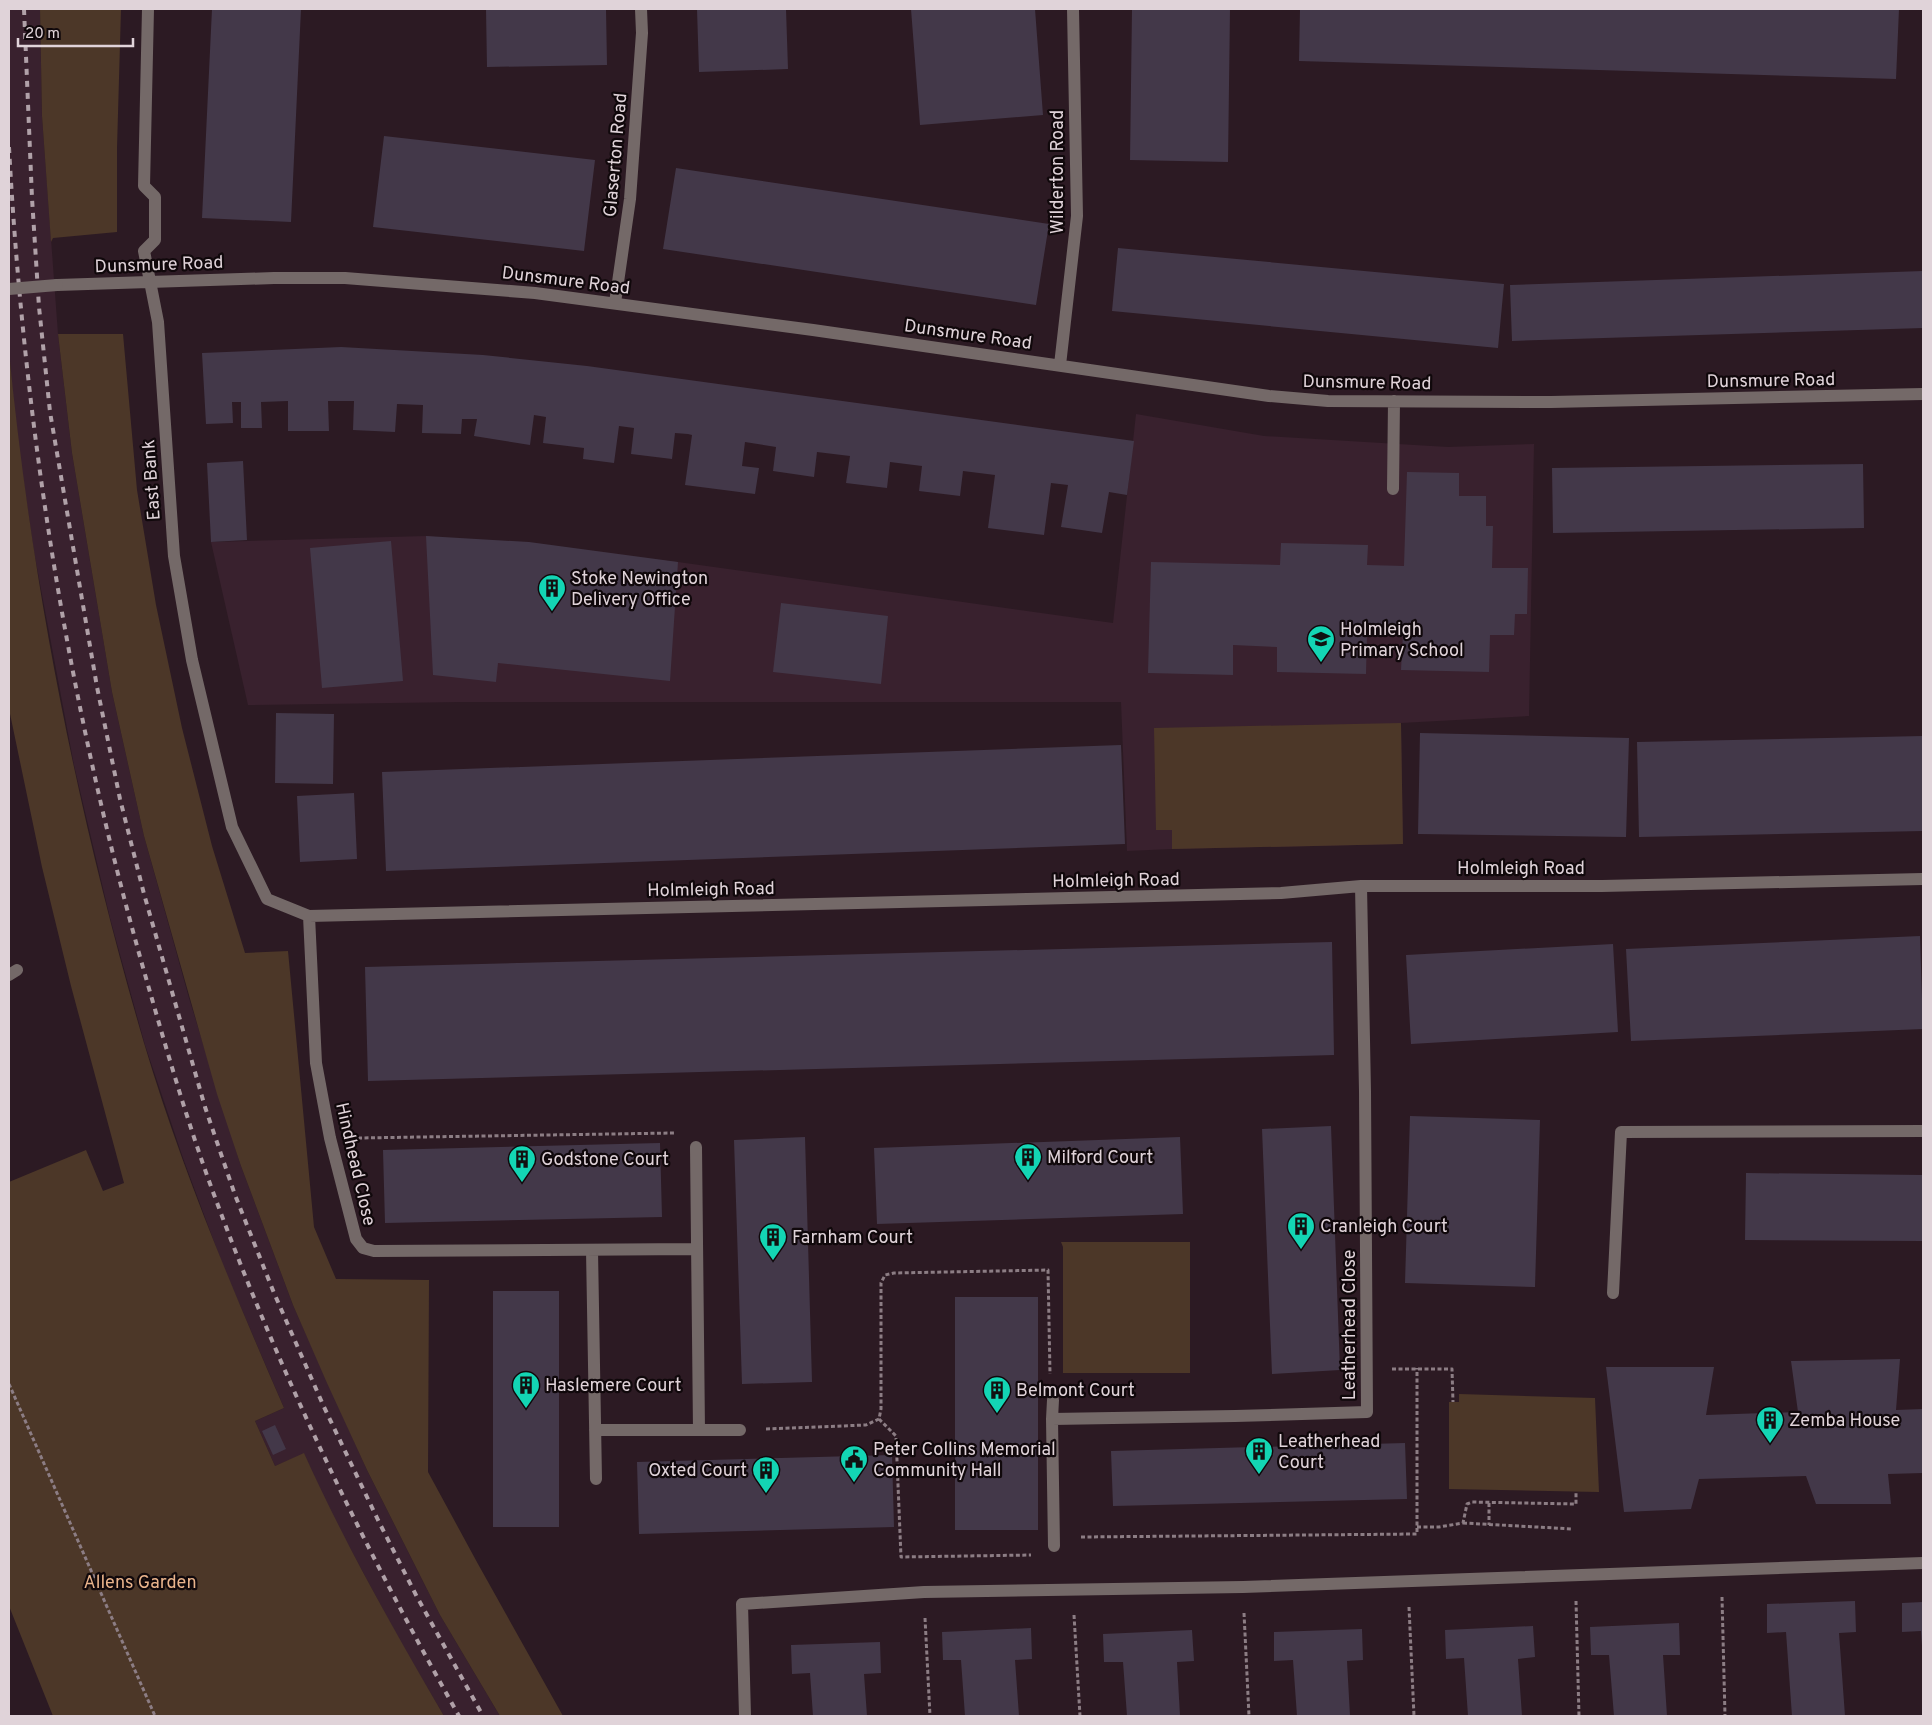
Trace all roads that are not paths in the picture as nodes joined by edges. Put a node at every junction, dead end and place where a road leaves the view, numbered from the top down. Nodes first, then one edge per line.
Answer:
1 (148, 9) edge
2 (641, 9) edge
3 (1073, 9) edge
4 (149, 281) junction
5 (9, 289) edge
6 (615, 303) junction
7 (1060, 365) junction
8 (1923, 394) edge
9 (1394, 401) junction
10 (1393, 489) dead end
11 (1923, 879) edge
12 (1361, 886) junction
13 (309, 916) junction
14 (1923, 1131) edge
15 (696, 1147) road end
16 (696, 1249) junction
17 (592, 1250) junction
18 (1613, 1293) dead end
19 (1053, 1400) road end
20 (1052, 1419) junction
21 (595, 1430) junction
22 (699, 1430) junction
23 (740, 1430) dead end
24 (596, 1479) dead end
25 (1054, 1542) road end
26 (1923, 1563) edge
27 (745, 1716) edge

1 - 4 street, East Bank
2 - 6 street, Glaserton Road
3 - 7 street, Wilderton Road
4 - 5 street, Dunsmure Road, bridge
4 - 6 street, Dunsmure Road
4 - 13 street, East Bank
6 - 7 street, Dunsmure Road
7 - 9 street, Dunsmure Road
8 - 9 street, Dunsmure Road
9 - 10 street
11 - 12 street, Holmleigh Road
12 - 13 street, Holmleigh Road
12 - 20 street, Leatherhead Close
13 - 17 street, Hindhead Close
14 - 18 street
15 - 16 street
16 - 17 street, Hindhead Close
16 - 22 street
17 - 21 street
19 - 20 street
20 - 25 street
21 - 22 street
21 - 24 street
22 - 23 street
26 - 27 street

